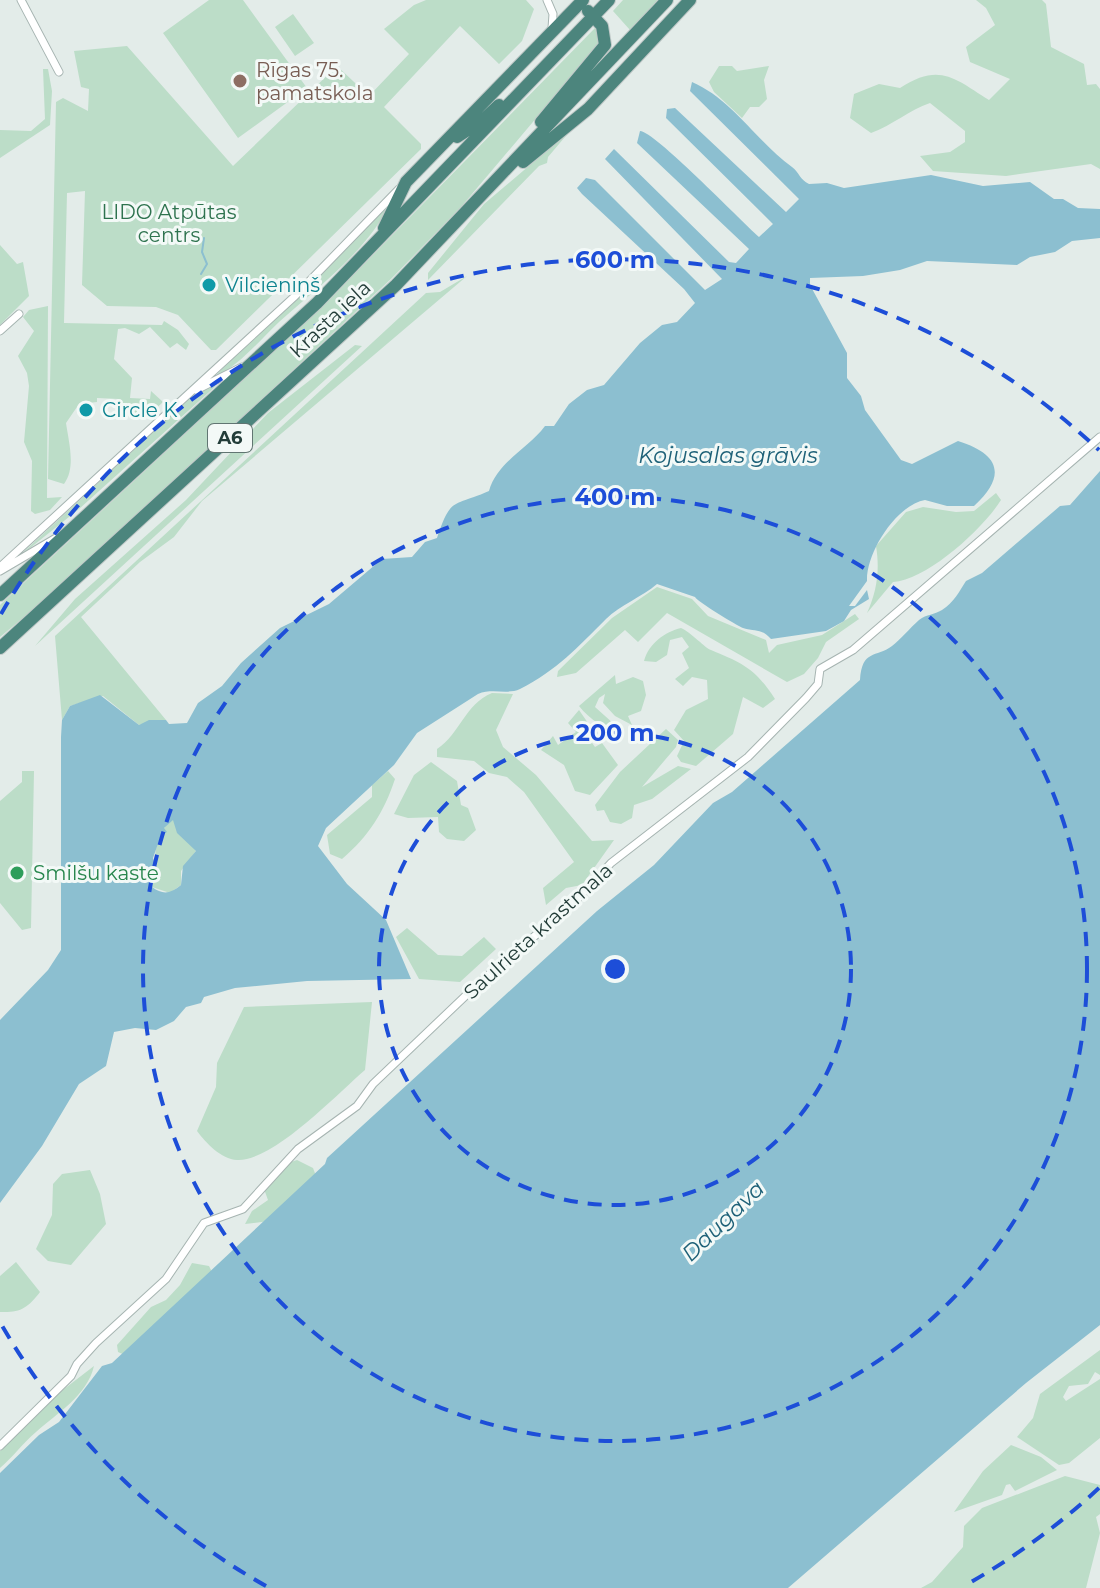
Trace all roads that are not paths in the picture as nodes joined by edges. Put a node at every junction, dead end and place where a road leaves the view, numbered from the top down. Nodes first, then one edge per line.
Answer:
1 (21, 0) edge
2 (547, 0) edge
3 (609, 0) edge
4 (667, 0) edge
5 (690, 0) edge
6 (579, 1) edge
7 (593, 16) junction
8 (551, 33) junction
9 (59, 72) dead end
10 (539, 72) junction
11 (437, 149) junction
12 (406, 182) junction
13 (493, 184) junction
14 (376, 242) junction
15 (19, 314) dead end
16 (0, 331) edge
17 (261, 355) junction
18 (190, 393) junction
19 (1100, 437) edge
20 (69, 531) junction
21 (0, 569) edge
22 (18, 578) junction
23 (0, 595) edge
24 (0, 603) edge
25 (32, 618) junction
26 (0, 640) edge
27 (0, 648) edge
28 (0, 1446) edge

1 - 9 street
2 - 8 street
3 - 7 highway, Krasta iela / A6
4 - 13 highway, Krasta iela / A6
5 - 13 highway
6 - 7 highway
6 - 8 highway
7 - 10 highway, Krasta iela / A6
7 - 13 highway
8 - 11 highway
10 - 11 highway
10 - 14 highway, Krasta iela / A6
11 - 12 highway
12 - 14 highway
12 - 18 street
13 - 25 highway, Krasta iela / A6
14 - 17 highway, Krasta iela / A6
15 - 16 street
17 - 18 street
17 - 20 highway, Krasta iela / A6
18 - 21 street
19 - 28 street, Saulrieta krastmala
20 - 21 street
20 - 22 highway, Krasta iela / A6
22 - 23 highway, Krasta iela / A6
22 - 24 highway
25 - 26 highway
25 - 27 highway, Krasta iela / A6

